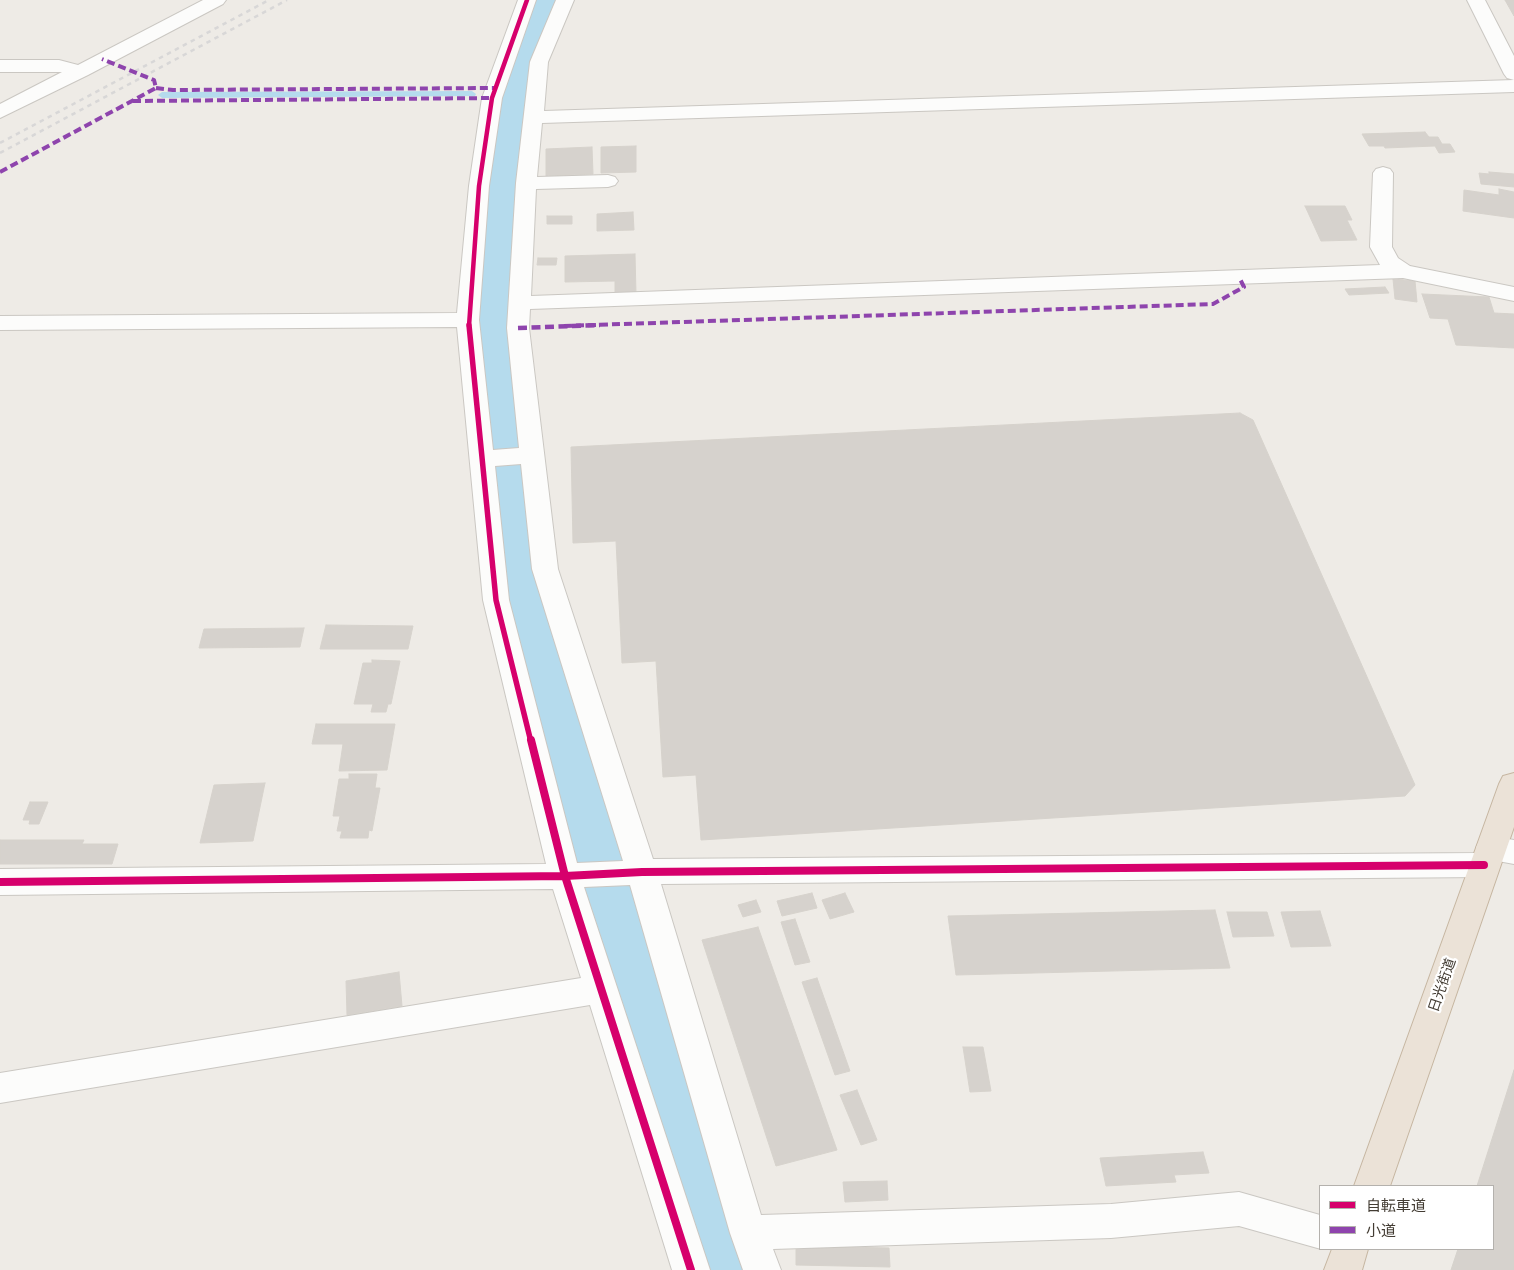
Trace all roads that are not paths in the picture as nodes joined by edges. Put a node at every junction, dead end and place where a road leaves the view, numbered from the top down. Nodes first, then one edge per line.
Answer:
1 (217, 0) edge
2 (527, 0) edge
3 (565, 0) edge
4 (1476, 0) edge
5 (0, 66) edge
6 (81, 71) junction
7 (1514, 74) edge
8 (1514, 86) edge
9 (0, 112) edge
10 (533, 117) junction
11 (1383, 173) dead end
12 (608, 181) dead end
13 (526, 183) junction
14 (1403, 271) junction
15 (1514, 294) edge
16 (520, 303) junction
17 (468, 320) junction
18 (0, 324) edge
19 (533, 455) junction
20 (482, 460) junction
21 (1514, 784) edge
22 (1496, 855) edge
23 (642, 872) junction
24 (565, 876) junction
25 (0, 882) edge
26 (601, 989) junction
27 (0, 1088) edge
28 (1372, 1185) edge
29 (1319, 1232) edge
30 (748, 1233) junction
31 (1350, 1250) edge
32 (691, 1270) edge
33 (762, 1270) edge
34 (1343, 1270) edge

1 - 6 street
2 - 17 street
3 - 10 street
4 - 7 street
5 - 6 street
6 - 9 street
8 - 10 street
10 - 13 street
11 - 14 street
12 - 13 street
13 - 16 street
14 - 15 street
14 - 16 street
16 - 19 street
17 - 18 street
17 - 20 street
19 - 20 street
19 - 23 street
20 - 24 street
21 - 22 highway, 日光街道
22 - 23 street
22 - 28 highway, 日光街道
23 - 24 street
23 - 30 street
24 - 25 street
24 - 26 street
26 - 27 street
26 - 32 street
29 - 30 street
30 - 33 street
31 - 34 highway

